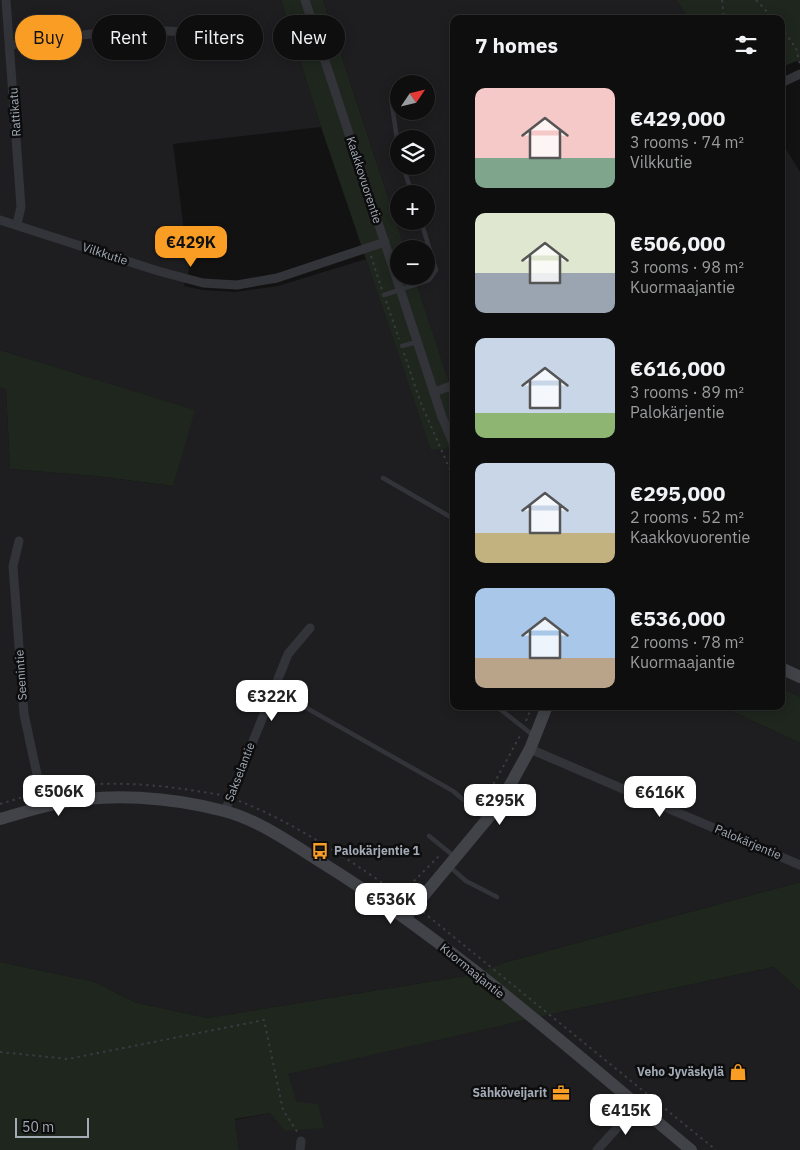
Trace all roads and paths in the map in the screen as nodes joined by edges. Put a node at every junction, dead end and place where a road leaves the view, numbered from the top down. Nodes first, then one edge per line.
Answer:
1 (6, 0) edge
2 (305, 0) edge
3 (722, 0) edge
4 (756, 0) edge
5 (724, 15) edge
6 (770, 15) edge
7 (176, 31) edge
8 (785, 33) edge
9 (10, 45) junction
10 (800, 65) edge
11 (800, 74) edge
12 (785, 81) edge
13 (0, 220) edge
14 (17, 224) junction
15 (423, 230) edge
16 (385, 242) junction
17 (368, 248) junction
18 (400, 290) junction
19 (384, 295) junction
20 (417, 342) junction
21 (402, 346) junction
22 (450, 386) edge
23 (434, 392) junction
24 (450, 434) edge
25 (450, 470) edge
26 (383, 478) dead end
27 (450, 517) edge
28 (19, 541) dead end
29 (310, 628) dead end
30 (785, 670) edge
31 (800, 677) edge
32 (273, 689) junction
33 (501, 710) edge
34 (545, 710) edge
35 (535, 736) junction
36 (530, 749) junction
37 (41, 792) junction
38 (229, 797) junction
39 (0, 804) edge
40 (44, 807) junction
41 (225, 811) junction
42 (0, 819) edge
43 (487, 820) junction
44 (429, 836) dead end
45 (452, 862) junction
46 (800, 865) edge
47 (497, 897) dead end
48 (415, 905) junction
49 (405, 918) junction
50 (0, 1052) edge
51 (637, 1106) junction
52 (300, 1145) edge
53 (597, 1150) edge
54 (691, 1150) edge
55 (716, 1150) edge

1 - 9 street, Rattikatu
2 - 16 street, Kaakkovuorentie
3 - 5 path
4 - 6 path
7 - 9 street
8 - 10 path
9 - 14 street, Rattikatu
11 - 12 street
13 - 14 street, Vilkkutie
14 - 17 street, Vilkkutie
15 - 18 lane
16 - 17 street, Vilkkutie
16 - 18 street, Kaakkovuorentie
17 - 19 path
18 - 19 lane
18 - 20 street, Kaakkovuorentie
19 - 21 path
20 - 21 lane
20 - 23 street, Kaakkovuorentie
21 - 25 path
22 - 23 street
23 - 24 street, Kaakkovuorentie
26 - 27 lane
28 - 37 street, Seenintie
29 - 32 street, Sakselantie
30 - 31 street
32 - 38 street, Sakselantie
32 - 43 lane
33 - 35 lane
34 - 35 street
35 - 36 street
36 - 43 street
36 - 46 street, Palokärjentie
37 - 38 path
37 - 39 path
37 - 40 street, Seenintie
38 - 41 street, Sakselantie
38 - 48 path
40 - 41 street, Kuormaajantie
40 - 42 street, Kuormaajantie
41 - 49 street, Kuormaajantie
43 - 45 street
44 - 45 lane
45 - 47 lane
45 - 48 street
48 - 49 street
48 - 55 path
49 - 51 street, Kuormaajantie
50 - 52 path
51 - 53 street
51 - 54 street, Kuormaajantie

